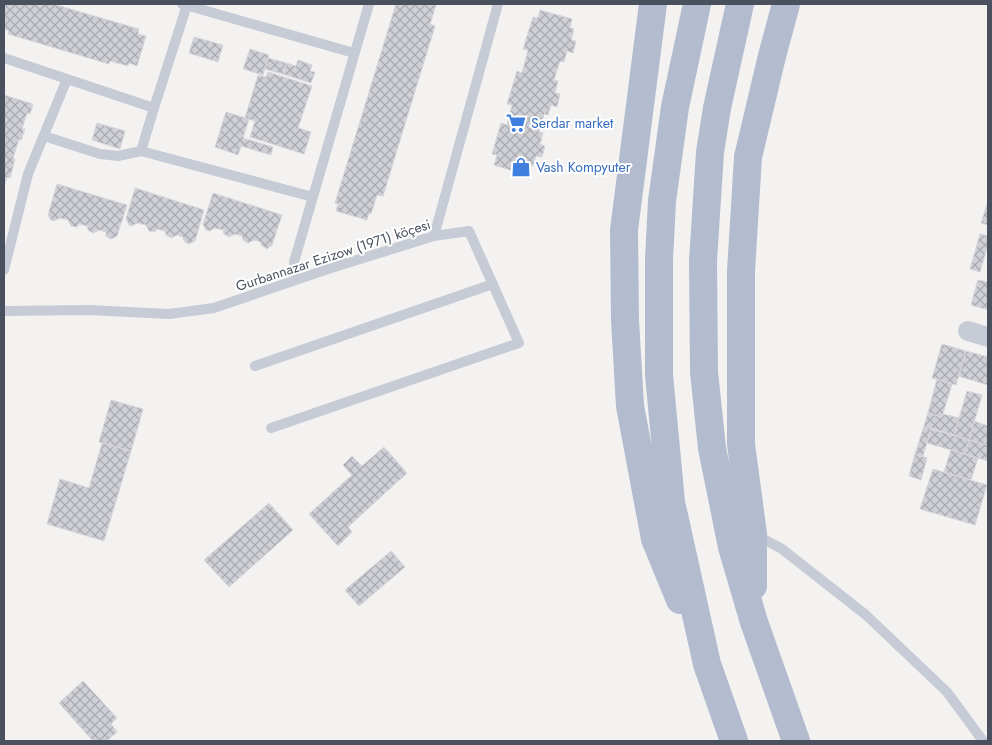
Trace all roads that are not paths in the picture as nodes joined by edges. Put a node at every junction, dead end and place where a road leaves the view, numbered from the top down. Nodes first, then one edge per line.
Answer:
1 (184, 4) edge
2 (369, 4) edge
3 (498, 4) edge
4 (653, 4) edge
5 (697, 4) edge
6 (740, 4) edge
7 (786, 4) edge
8 (354, 53) junction
9 (4, 58) edge
10 (68, 79) junction
11 (154, 108) junction
12 (44, 136) junction
13 (141, 151) junction
14 (313, 197) junction
15 (434, 236) junction
16 (4, 270) edge
17 (294, 280) junction
18 (494, 284) junction
19 (4, 311) edge
20 (968, 331) dead end
21 (988, 337) edge
22 (255, 366) dead end
23 (271, 428) dead end
24 (753, 534) junction
25 (754, 622) junction
26 (707, 664) junction
27 (734, 741) edge
28 (796, 741) edge
29 (983, 741) edge

1 - 8 lane
1 - 11 lane
2 - 8 lane
3 - 15 lane
4 - 26 main road
5 - 26 main road
6 - 25 main road
7 - 24 main road
8 - 14 lane
9 - 10 lane
10 - 11 lane
10 - 12 lane
11 - 13 lane
12 - 13 lane
12 - 16 lane
13 - 14 lane
14 - 17 lane
15 - 17 lane, Gurbannazar Ezizow (1971) köçesi
15 - 18 lane, Gurbannazar Ezizow (1971) köçesi
17 - 19 lane, Gurbannazar Ezizow (1971) köçesi
18 - 22 lane
18 - 23 lane, Gurbannazar Ezizow (1971) köçesi
20 - 21 street
24 - 25 main road
24 - 29 lane
25 - 28 main road
26 - 27 main road

